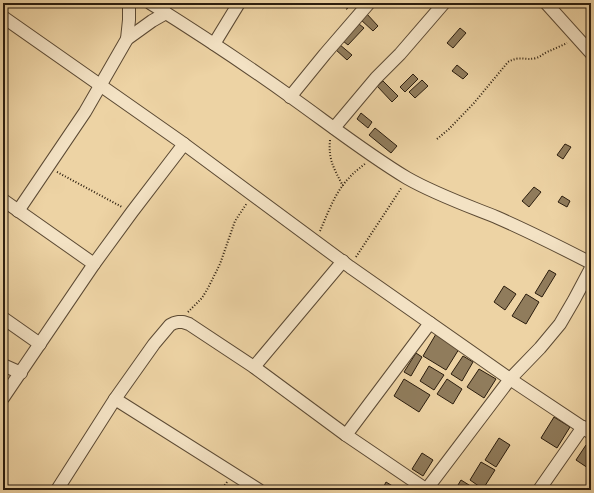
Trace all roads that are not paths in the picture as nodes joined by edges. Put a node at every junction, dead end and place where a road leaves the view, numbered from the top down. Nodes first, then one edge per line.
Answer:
1 (129, 3) edge
2 (150, 3) edge
3 (239, 3) edge
4 (369, 3) edge
5 (444, 3) edge
6 (546, 3) edge
7 (166, 13) junction
8 (3, 17) edge
9 (127, 39) junction
10 (214, 44) junction
11 (591, 53) edge
12 (101, 86) junction
13 (290, 97) junction
14 (334, 128) junction
15 (184, 144) junction
16 (3, 200) edge
17 (18, 211) junction
18 (591, 263) edge
19 (94, 264) junction
20 (346, 264) junction
21 (591, 268) edge
22 (3, 318) edge
23 (430, 323) junction
24 (40, 344) junction
25 (3, 365) edge
26 (254, 367) junction
27 (21, 373) junction
28 (510, 380) junction
29 (3, 398) edge
30 (115, 398) junction
31 (587, 430) edge
32 (346, 435) junction
33 (58, 490) edge
34 (259, 490) edge
35 (426, 490) edge
36 (539, 490) edge

1 - 9 street
2 - 7 street
3 - 10 street
4 - 13 street
5 - 14 street
6 - 11 street
7 - 9 street
7 - 10 street
8 - 12 street
9 - 12 street
10 - 13 street
12 - 15 street
12 - 17 street
13 - 14 street
14 - 18 street
15 - 19 street
15 - 20 street
16 - 17 street
17 - 19 street
19 - 24 street
20 - 23 street
20 - 26 street
21 - 28 street
22 - 24 street
23 - 28 street
23 - 32 street
24 - 27 street
25 - 27 street
26 - 30 street
26 - 32 street
27 - 29 street
28 - 31 street
28 - 35 street
30 - 33 street
30 - 34 street
31 - 36 street
32 - 35 street

